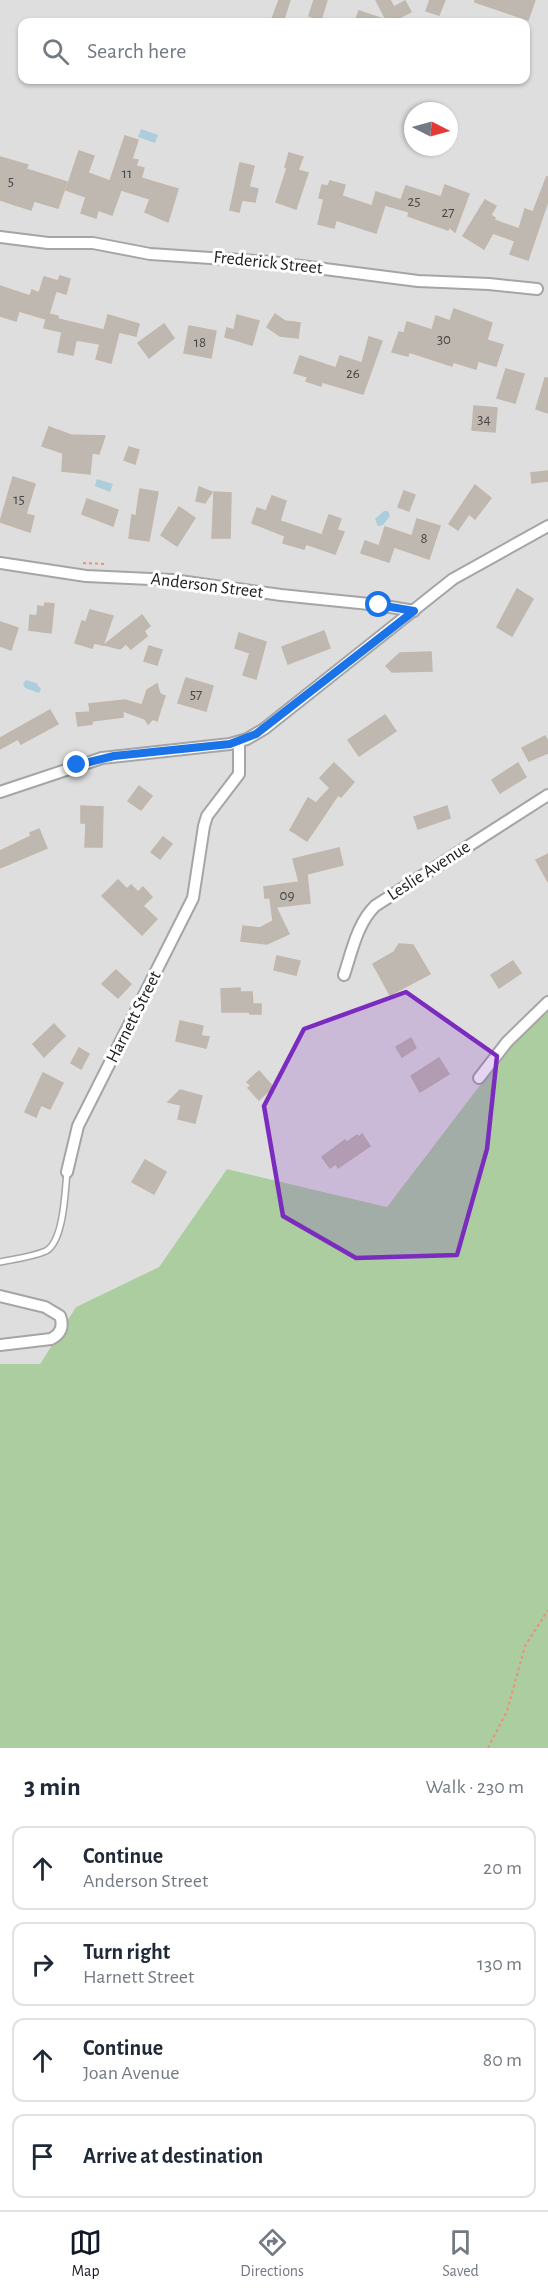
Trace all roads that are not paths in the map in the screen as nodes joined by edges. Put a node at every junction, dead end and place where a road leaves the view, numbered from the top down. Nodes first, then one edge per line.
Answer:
1 (0, 237) edge
2 (537, 289) dead end
3 (548, 526) edge
4 (0, 563) edge
5 (414, 611) junction
6 (239, 742) junction
7 (0, 792) edge
8 (548, 795) edge
9 (344, 975) dead end
10 (548, 1002) edge
11 (479, 1078) dead end
12 (67, 1172) joint
13 (0, 1262) edge
14 (0, 1296) edge
15 (0, 1344) edge

1 - 2 street, Frederick Street
3 - 5 street
4 - 5 street, Anderson Street
5 - 6 street
6 - 7 street
6 - 12 street, Harnett Street
8 - 9 street, Leslie Avenue
10 - 11 street
12 - 13 lane, Harnett Street
14 - 15 street

